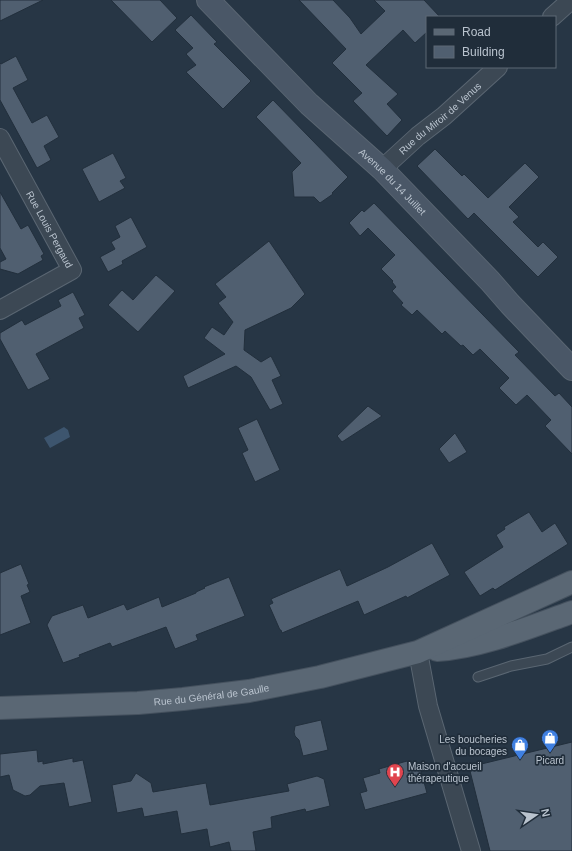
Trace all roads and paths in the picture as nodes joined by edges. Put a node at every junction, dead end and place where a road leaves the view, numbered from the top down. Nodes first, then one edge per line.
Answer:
1 (208, 0) edge
2 (571, 0) edge
3 (553, 16) edge
4 (497, 68) edge
5 (0, 138) edge
6 (382, 169) junction
7 (0, 310) edge
8 (572, 369) edge
9 (572, 582) edge
10 (572, 612) edge
11 (572, 647) edge
12 (418, 652) junction
13 (478, 677) dead end
14 (0, 708) edge
15 (471, 851) edge

1 - 6 street, Avenue du 14 Juillet
2 - 3 street
4 - 6 street, Rue du Miroir de Venus
5 - 7 street, Rue Louis Pergaud
6 - 8 street, Avenue du 14 Juillet
9 - 12 main road, Rue du Général de Gaulle
10 - 12 main road, Rue du Général de Gaulle
11 - 13 lane
12 - 14 main road, Rue du Général de Gaulle
12 - 15 street

